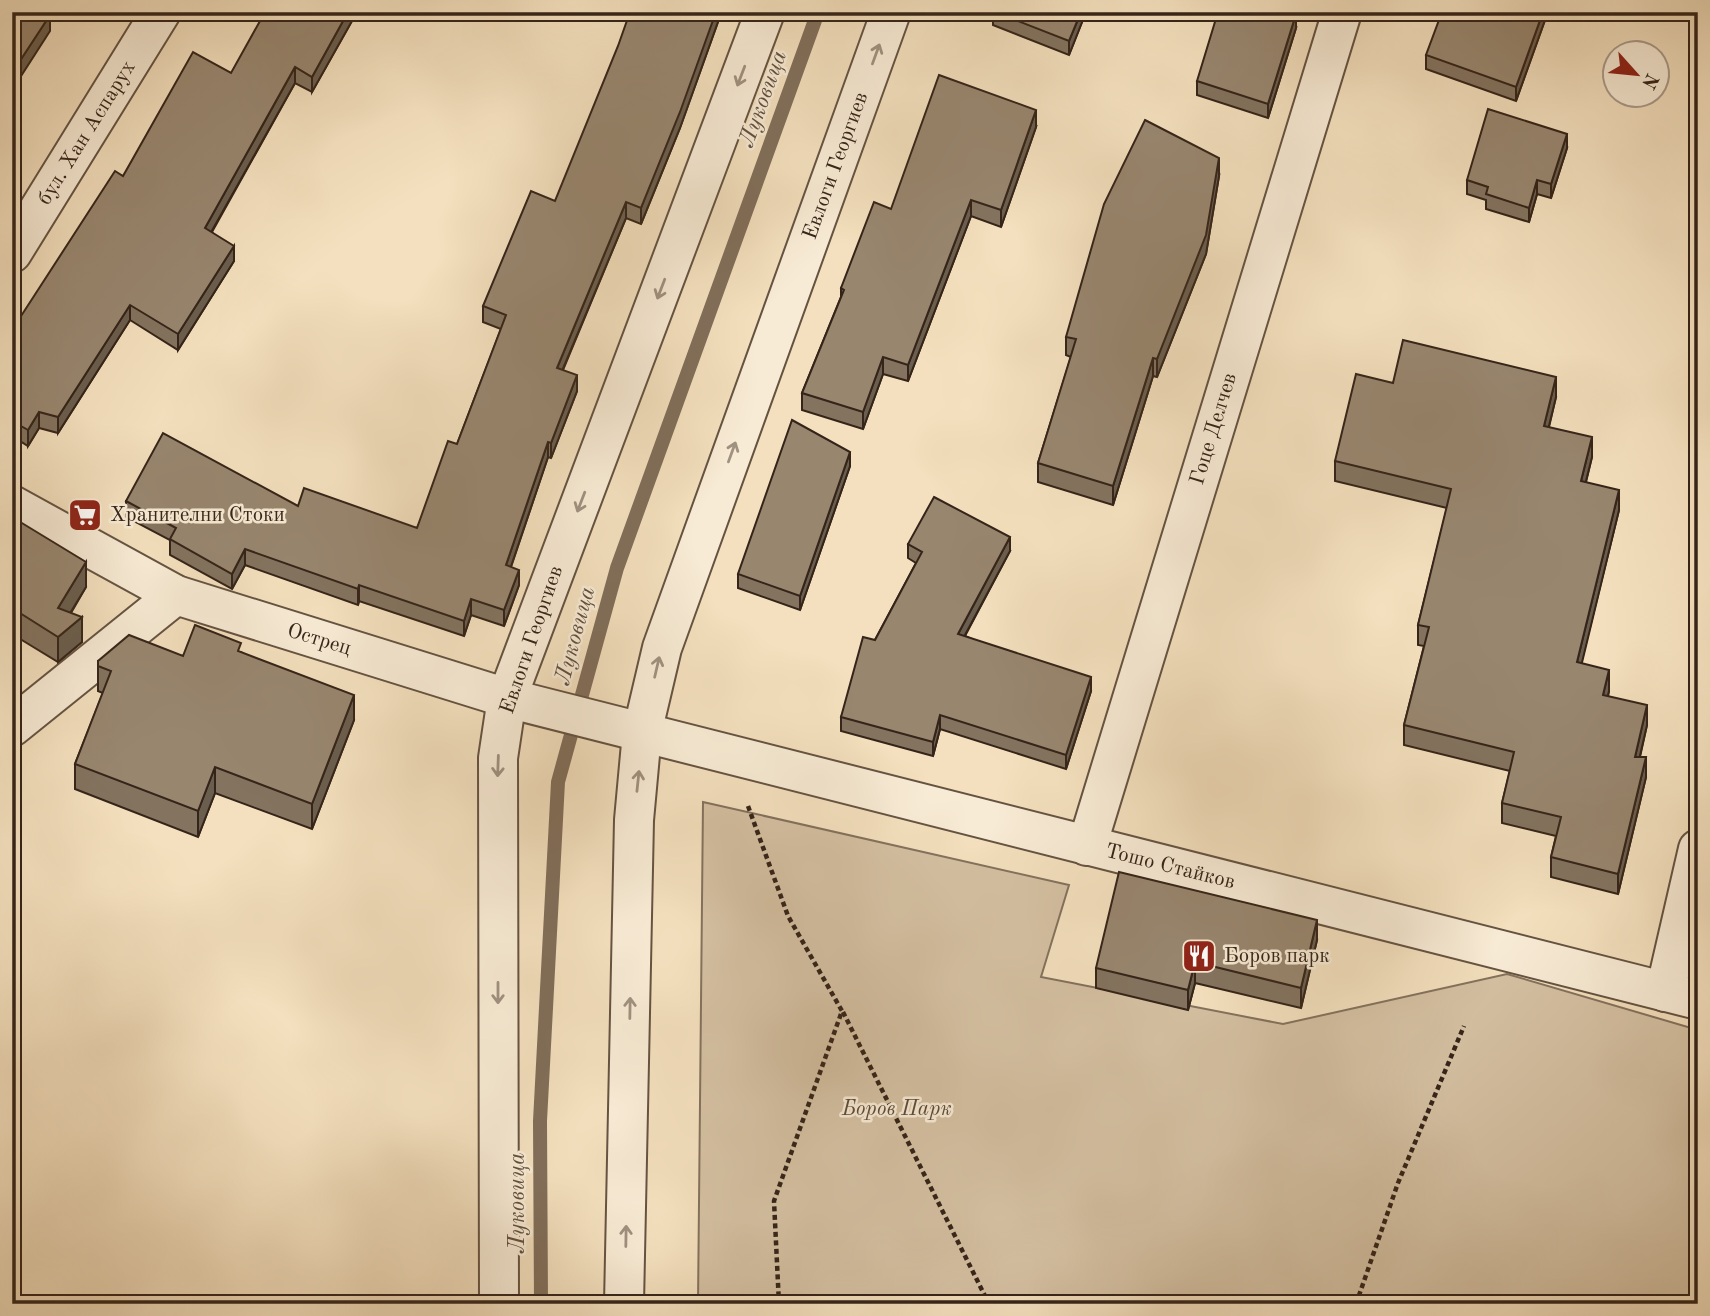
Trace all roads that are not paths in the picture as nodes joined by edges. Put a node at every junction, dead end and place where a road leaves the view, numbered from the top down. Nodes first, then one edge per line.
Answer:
1 (765, 12) edge
2 (891, 12) edge
3 (1342, 12) edge
4 (153, 15) edge
5 (12, 253) edge
6 (12, 505) edge
7 (176, 595) junction
8 (507, 698) junction
9 (12, 727) edge
10 (642, 733) junction
11 (1087, 846) junction
12 (1698, 849) edge
13 (1681, 996) edge
14 (499, 1304) edge
15 (624, 1304) edge

1 -> 8 street, Евлоги Георгиев
10 -> 2 street, Евлоги Георгиев
3 - 11 street, Гоце Делчев
4 - 5 street, бул. Хан Аспарух
6 - 7 street, Острец
7 - 8 street, Острец
7 - 9 street
8 - 10 street, Острец
8 -> 14 street, Евлоги Георгиев
10 - 11 street, Тошо Стайков
15 -> 10 street, Евлоги Георгиев
11 - 13 street, Тошо Стайков
12 - 13 street

